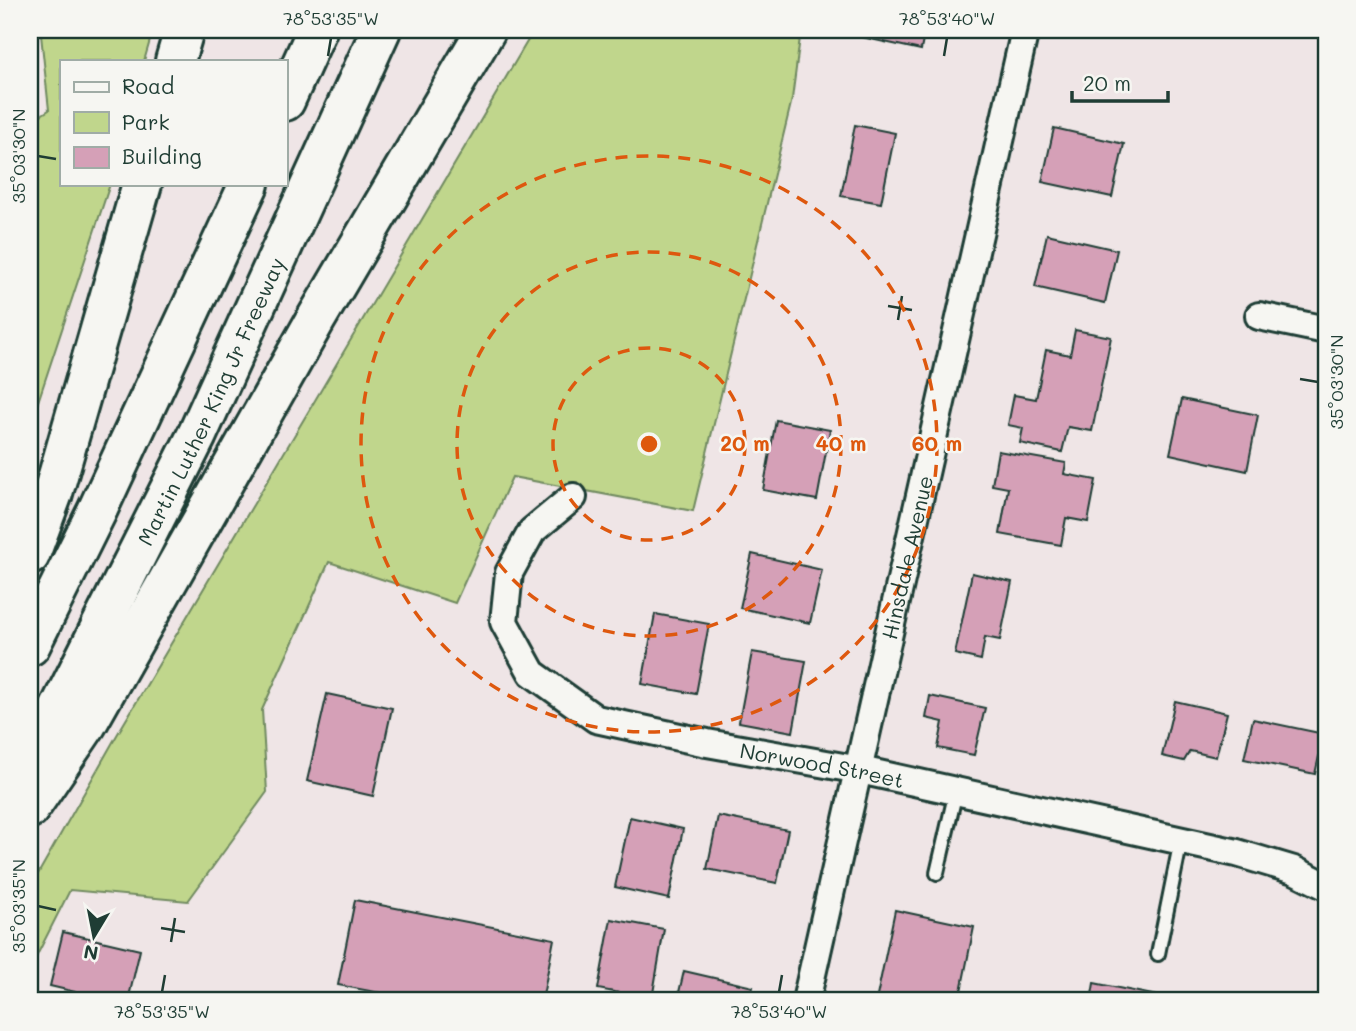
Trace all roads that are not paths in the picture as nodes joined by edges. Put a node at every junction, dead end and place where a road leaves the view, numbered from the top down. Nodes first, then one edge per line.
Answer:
1 (184, 30) edge
2 (317, 30) edge
3 (381, 30) edge
4 (486, 30) edge
5 (1025, 30) edge
6 (175, 60) edge
7 (287, 97) edge
8 (141, 186) edge
9 (248, 186) edge
10 (1259, 316) dead end
11 (1326, 330) edge
12 (573, 497) dead end
13 (30, 555) edge
14 (30, 646) edge
15 (30, 767) edge
16 (860, 770) junction
17 (956, 791) junction
18 (30, 808) edge
19 (1181, 841) junction
20 (937, 873) dead end
21 (1326, 886) edge
22 (1158, 954) dead end
23 (806, 1001) edge

1 - 6 highway
2 - 7 highway
3 - 15 highway, Martin Luther King Jr Freeway
4 - 18 highway
5 - 16 street, Hinsdale Avenue
8 - 13 highway
9 - 14 highway
10 - 11 street
12 - 16 street, Norwood Street
16 - 17 street, Norwood Street
16 - 23 street, Hinsdale Avenue
17 - 19 street, Norwood Street
17 - 20 lane
19 - 21 street, Norwood Street
19 - 22 lane

